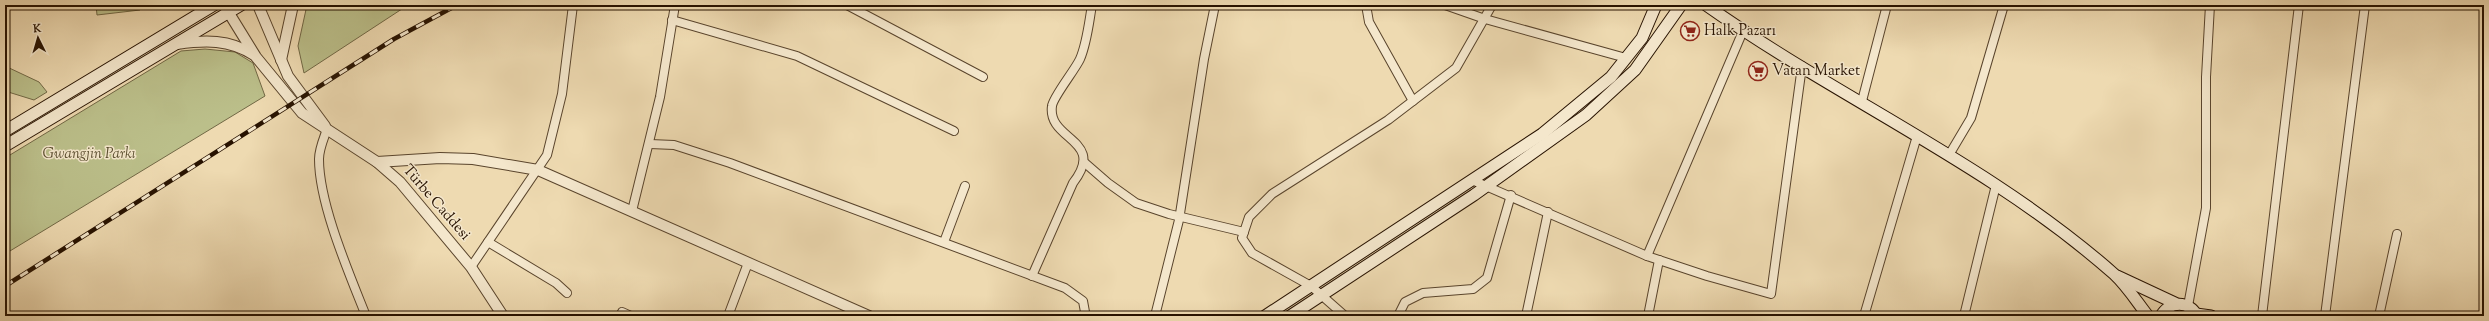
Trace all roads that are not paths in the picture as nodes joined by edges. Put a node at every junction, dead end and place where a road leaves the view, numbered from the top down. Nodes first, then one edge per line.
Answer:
1 (214, 5) edge
2 (241, 5) edge
3 (258, 5) edge
4 (293, 5) edge
5 (573, 5) edge
6 (675, 5) edge
7 (847, 5) edge
8 (1092, 5) edge
9 (1215, 5) edge
10 (1366, 5) edge
11 (1445, 5) edge
12 (1492, 5) edge
13 (1656, 5) edge
14 (1682, 5) edge
15 (1706, 5) edge
16 (1887, 5) edge
17 (2004, 5) edge
18 (2210, 5) edge
19 (2299, 5) edge
20 (2365, 5) edge
21 (226, 9) edge
22 (1485, 19) junction
23 (672, 20) junction
24 (1742, 31) junction
25 (175, 44) junction
26 (256, 56) junction
27 (1626, 58) junction
28 (281, 60) junction
29 (1802, 66) junction
30 (983, 77) dead end
31 (1413, 101) junction
32 (1862, 101) junction
33 (327, 129) junction
34 (5, 131) edge
35 (954, 131) dead end
36 (1918, 136) junction
37 (650, 144) junction
38 (5, 146) edge
39 (1949, 155) junction
40 (377, 162) junction
41 (1085, 163) junction
42 (538, 170) junction
43 (1472, 180) junction
44 (1488, 185) junction
45 (1996, 185) junction
46 (965, 186) dead end
47 (1511, 196) junction
48 (632, 211) junction
49 (1548, 212) junction
50 (1180, 216) junction
51 (1244, 232) junction
52 (2397, 234) dead end
53 (488, 242) junction
54 (944, 242) junction
55 (1647, 256) junction
56 (1659, 260) junction
57 (748, 263) junction
58 (471, 267) junction
59 (2115, 275) junction
60 (1032, 276) junction
61 (1311, 286) junction
62 (567, 293) dead end
63 (1323, 294) junction
64 (2190, 310) edge
65 (622, 312) dead end
66 (366, 316) edge
67 (503, 316) edge
68 (631, 316) edge
69 (728, 316) edge
70 (869, 316) edge
71 (1083, 316) edge
72 (1154, 316) edge
73 (1265, 316) edge
74 (1290, 316) edge
75 (1345, 316) edge
76 (1398, 316) edge
77 (1526, 316) edge
78 (1648, 316) edge
79 (1864, 316) edge
80 (1964, 316) edge
81 (2148, 316) edge
82 (2161, 316) edge
83 (2211, 316) edge
84 (2262, 316) edge
85 (2325, 316) edge
86 (2379, 316) edge

1 - 34 main road
2 - 21 main road
3 - 28 street, Türbe Caddesi
4 - 28 street
5 - 42 street
6 - 23 street
7 - 30 street
8 - 41 street
9 - 50 street
10 - 31 street
11 - 22 street
12 - 22 street
13 - 27 main road
14 - 44 main road
15 - 24 main road
16 - 32 street
17 - 39 street
18 - 64 street
19 - 84 street
20 - 85 street
21 - 25 main road
21 - 26 street, Türbe Caddesi
22 - 27 street
22 - 31 street
23 - 35 street
23 - 37 street
24 - 29 main road
24 - 55 street
25 - 26 street, Türbe Caddesi
25 - 38 main road
26 - 33 street, Türbe Caddesi
27 - 43 main road
28 - 33 street, Türbe Caddesi
29 - 32 main road
29 - 56 street
31 - 51 street
32 - 36 main road
33 - 40 street, Türbe Caddesi
33 - 66 street
36 - 39 main road
36 - 79 street
37 - 48 street
37 - 54 street
39 - 45 main road
40 - 42 street
40 - 58 street, Türbe Caddesi
41 - 50 street
41 - 60 street
42 - 48 street
42 - 53 street
43 - 44 street
43 - 61 main road
44 - 47 street
44 - 63 main road
45 - 59 main road
45 - 80 street
46 - 54 street
47 - 49 street
47 - 76 street
48 - 57 street
49 - 55 street
49 - 77 street
50 - 51 street
50 - 72 street
51 - 61 street
52 - 86 street
53 - 58 street
53 - 62 street
54 - 60 street
55 - 56 street
56 - 78 street
57 - 69 street
57 - 70 street
58 - 67 street, Türbe Caddesi
59 - 64 main road
59 - 81 main road
60 - 71 street
61 - 63 street
61 - 73 main road
63 - 74 main road
63 - 75 street
64 - 82 main road
64 - 83 main road
65 - 68 street

